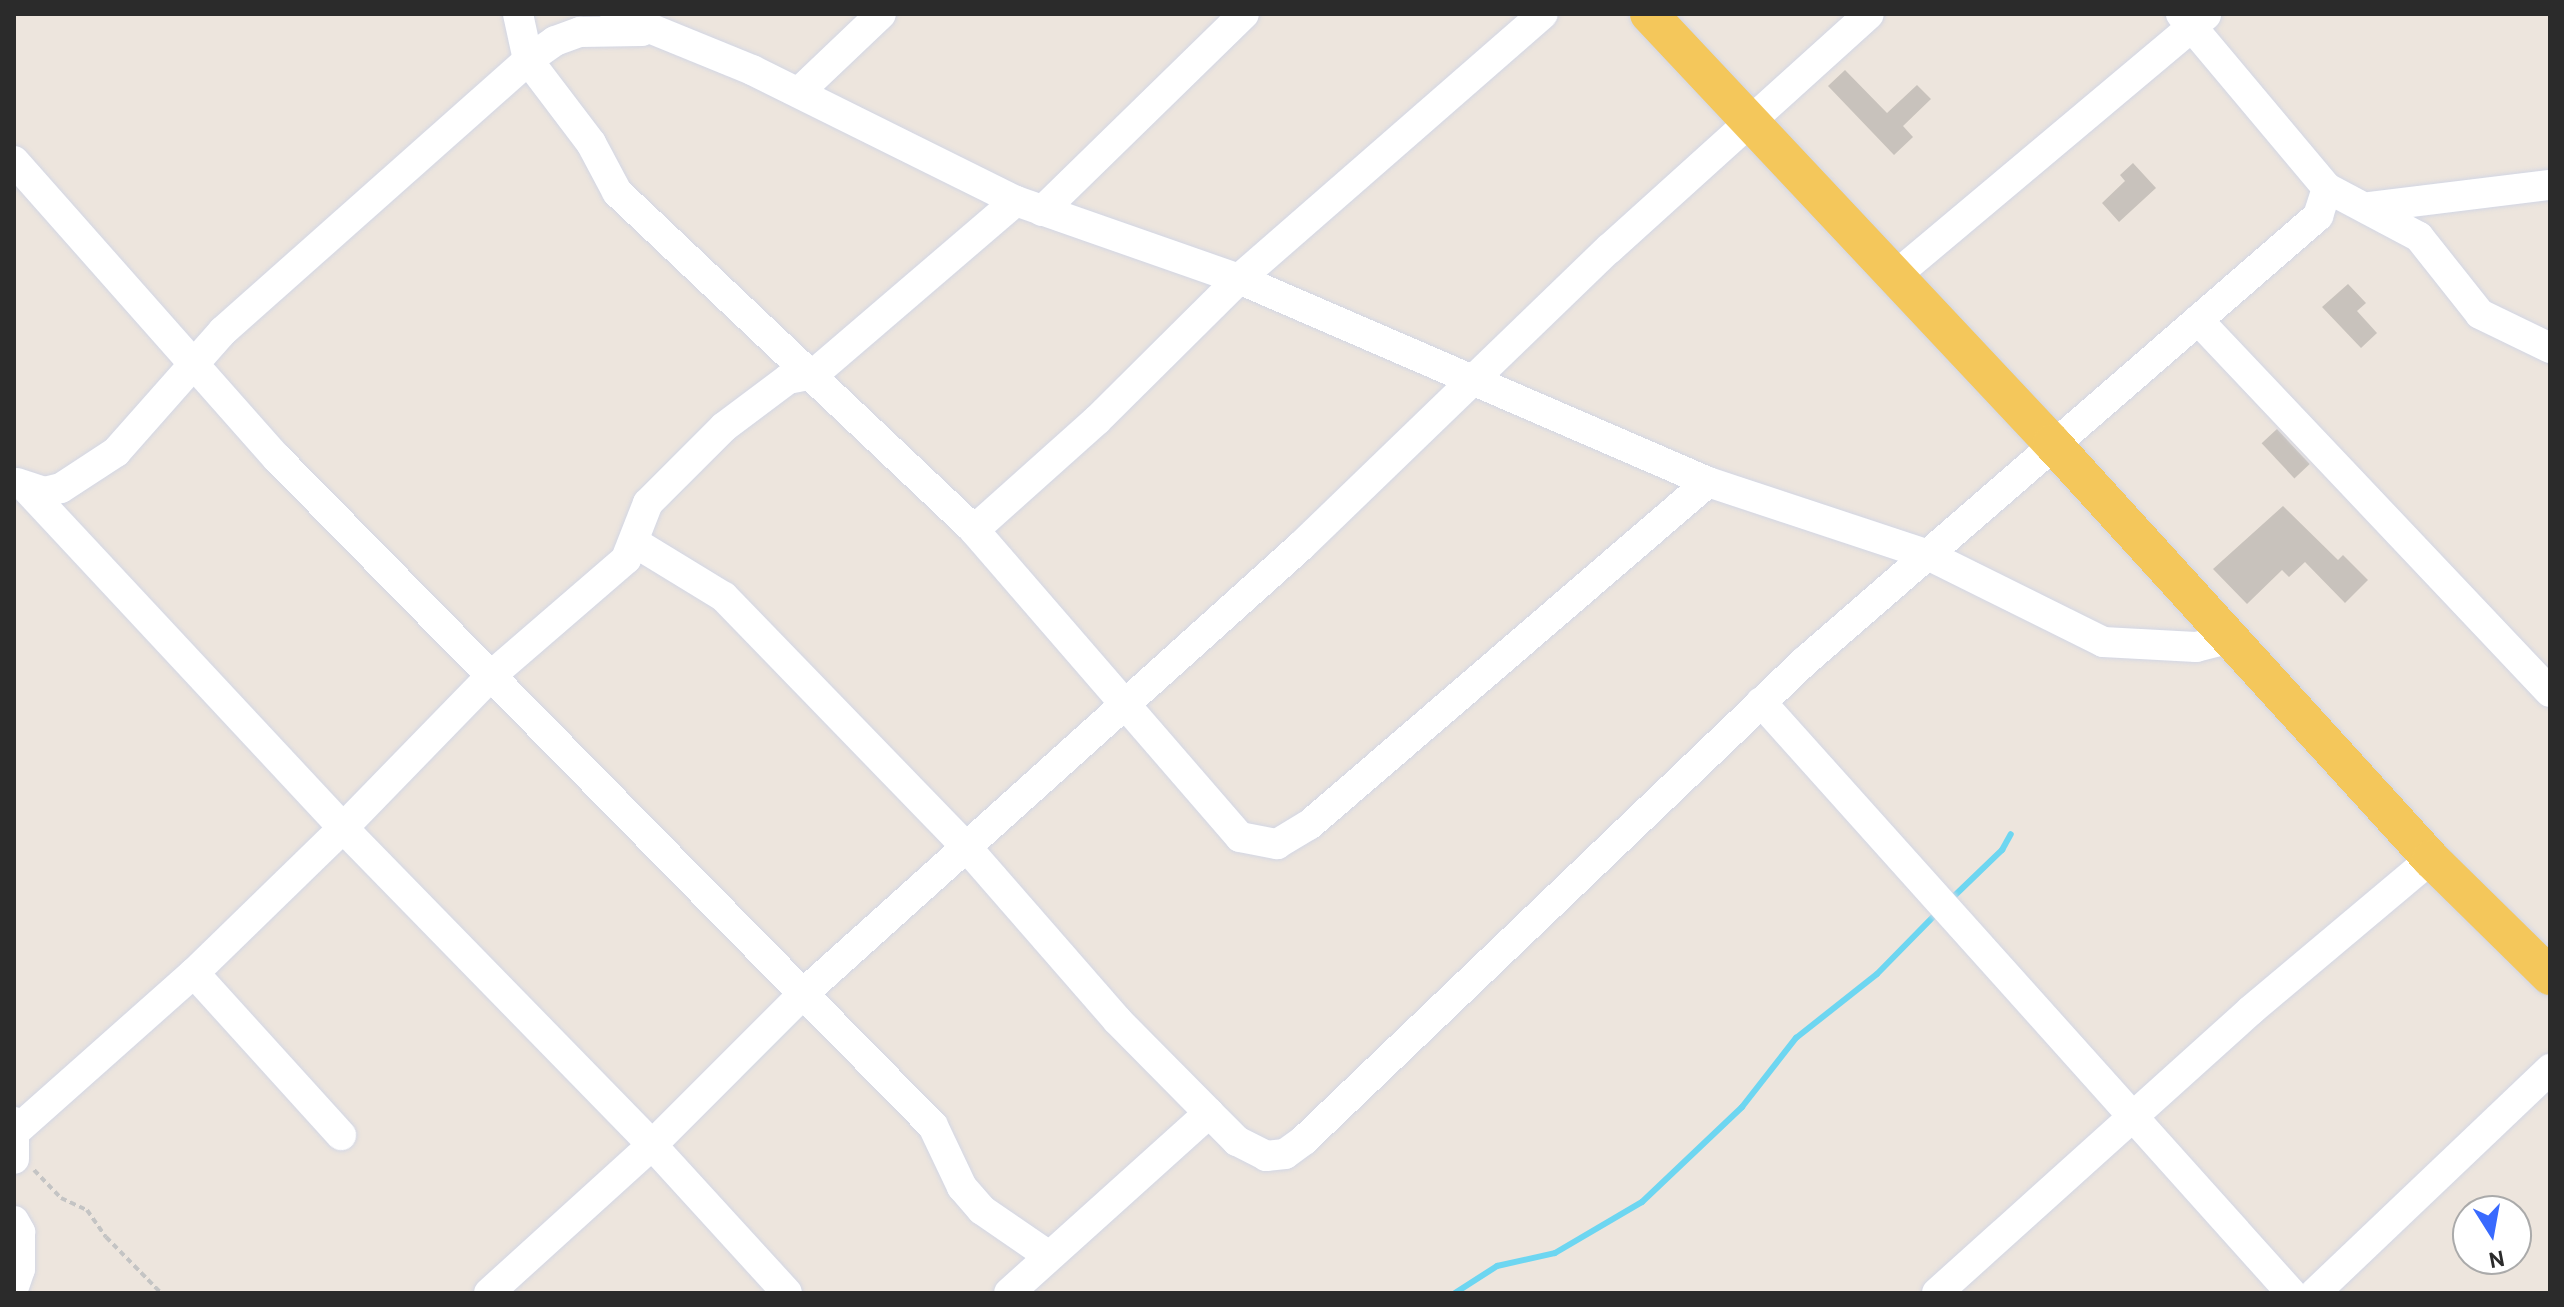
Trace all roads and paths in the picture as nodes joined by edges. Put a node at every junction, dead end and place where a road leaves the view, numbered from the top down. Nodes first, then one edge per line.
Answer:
1 (518, 14) edge
2 (615, 14) edge
3 (881, 14) edge
4 (1244, 14) edge
5 (1543, 14) edge
6 (1649, 14) edge
7 (1869, 14) edge
8 (2193, 18) edge
9 (652, 31) junction
10 (528, 60) junction
11 (799, 92) junction
12 (1749, 122) junction
13 (14, 161) edge
14 (2550, 185) edge
15 (2327, 188) junction
16 (1029, 206) junction
17 (2370, 207) junction
18 (1895, 276) junction
19 (1239, 279) junction
20 (2198, 320) junction
21 (2550, 348) edge
22 (197, 361) junction
23 (814, 374) junction
24 (1471, 381) junction
25 (2052, 443) junction
26 (1708, 482) junction
27 (20, 485) edge
28 (974, 530) junction
29 (634, 542) junction
30 (1926, 554) junction
31 (2233, 638) junction
32 (493, 674) junction
33 (2550, 692) edge
34 (1126, 700) junction
35 (1761, 702) junction
36 (343, 828) junction
37 (968, 849) junction
38 (2431, 859) junction
39 (194, 973) junction
40 (2550, 976) edge
41 (805, 992) junction
42 (2550, 1069) edge
43 (1209, 1113) junction
44 (2136, 1115) junction
45 (341, 1135) dead end
46 (15, 1139) edge
47 (652, 1145) junction
48 (14, 1221) edge
49 (1049, 1256) junction
50 (14, 1286) edge
51 (161, 1293) edge
52 (489, 1293) edge
53 (787, 1293) edge
54 (1009, 1293) edge
55 (1937, 1293) edge
56 (2291, 1293) edge
57 (2315, 1293) edge

1 - 10 street
2 - 9 street
3 - 11 street
4 - 16 street
5 - 19 street
6 - 12 main road
7 - 12 street
8 - 15 street
8 - 18 street
9 - 10 street
9 - 11 street
10 - 22 street
10 - 23 street
11 - 16 street
12 - 18 main road
12 - 24 street
13 - 22 street
14 - 17 street
15 - 17 street
15 - 20 street
16 - 19 street
16 - 23 street
17 - 21 street
18 - 25 main road
19 - 24 street
19 - 28 street
20 - 25 street
20 - 33 street
22 - 27 street
22 - 32 street
23 - 28 street
23 - 29 street
24 - 26 street
24 - 34 street
25 - 30 street
25 - 31 main road
26 - 30 street
26 - 34 street
27 - 36 street
28 - 34 street
29 - 32 street
29 - 37 street
30 - 31 street
30 - 35 street
31 - 38 main road
32 - 36 street
32 - 41 street
34 - 37 street
35 - 43 street
35 - 44 street
36 - 39 street
36 - 47 street
37 - 41 street
37 - 43 street
38 - 40 main road
38 - 44 street
39 - 45 street
39 - 46 street
41 - 47 street
41 - 49 street
42 - 57 street
43 - 49 street
44 - 55 street
44 - 56 street
46 - 51 path
47 - 52 street
47 - 53 street
48 - 50 street
49 - 54 street

